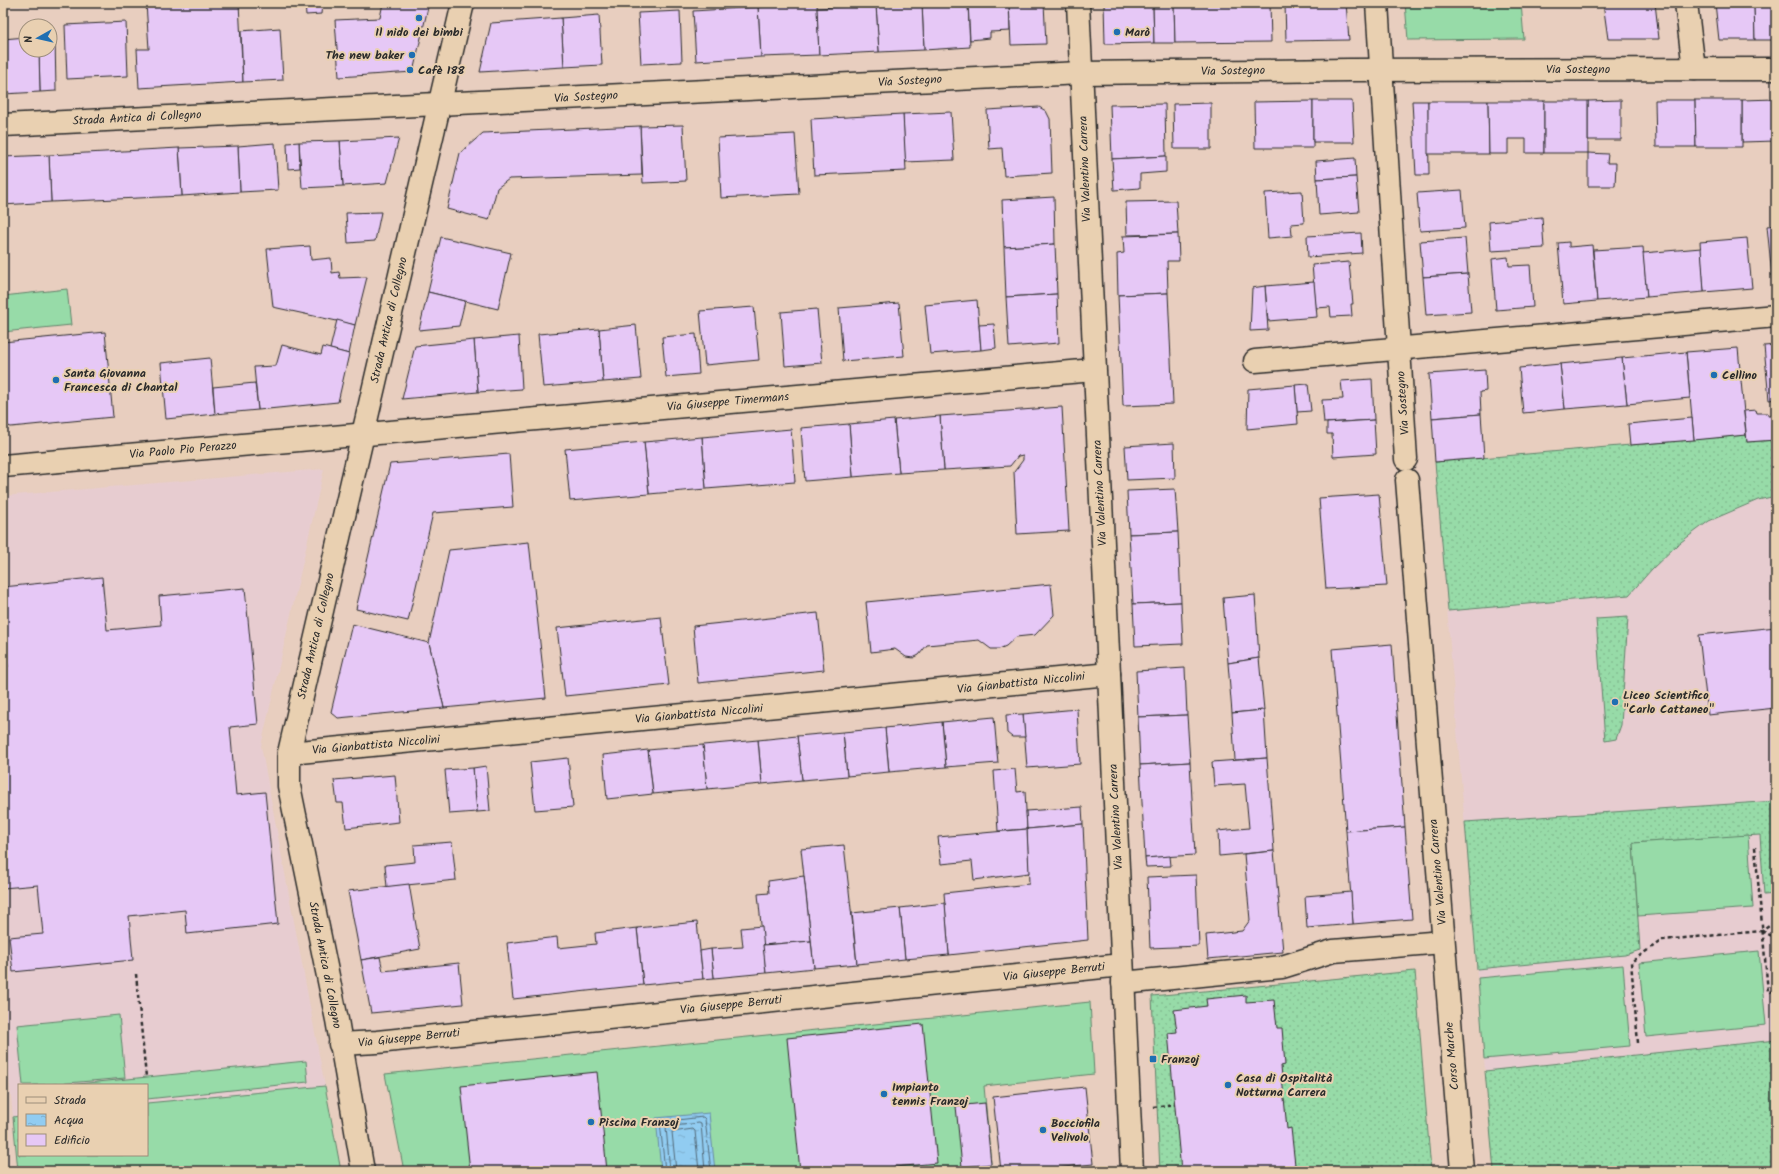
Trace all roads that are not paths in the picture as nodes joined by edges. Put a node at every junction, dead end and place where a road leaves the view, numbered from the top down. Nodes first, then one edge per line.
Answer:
1 (463, 3) edge
2 (1078, 3) edge
3 (1376, 3) edge
4 (1686, 3) edge
5 (1694, 69) junction
6 (1776, 69) edge
7 (1381, 70) junction
8 (1082, 73) junction
9 (438, 104) junction
10 (3, 125) edge
11 (1776, 316) edge
12 (1400, 348) junction
13 (1255, 360) dead end
14 (1094, 370) junction
15 (362, 433) junction
16 (3, 466) edge
17 (1407, 469) joint
18 (1109, 674) junction
19 (289, 752) junction
20 (1443, 942) junction
21 (1123, 974) junction
22 (340, 1044) junction
23 (364, 1171) edge
24 (1132, 1171) edge
25 (1462, 1171) edge

1 - 9 street, Strada Antica di Collegno
2 - 8 street, Via Valentino Carrera
3 - 7 street
4 - 5 street
5 - 6 street, Via Sostegno
5 - 7 street, Via Sostegno
7 - 8 street, Via Sostegno
7 - 12 street, Via Sostegno
8 - 9 street, Via Sostegno
8 - 14 street, Via Valentino Carrera
9 - 10 street, Strada Antica di Collegno
9 - 15 street, Strada Antica di Collegno
11 - 12 street
12 - 13 street
12 - 17 street, Via Sostegno
14 - 15 street, Via Giuseppe Timermans
14 - 18 street, Via Valentino Carrera
15 - 16 street, Via Paolo Pio Perazzo
15 - 19 street, Strada Antica di Collegno
17 - 20 street, Via Valentino Carrera
18 - 19 street, Via Gianbattista Niccolini
18 - 21 street, Via Valentino Carrera
19 - 22 street, Strada Antica di Collegno
20 - 21 street, Via Valentino Carrera
20 - 25 street, Corso Marche
21 - 22 street, Via Giuseppe Berruti
21 - 24 street, Via Valentino Carrera
22 - 23 street, Strada Antica di Collegno

